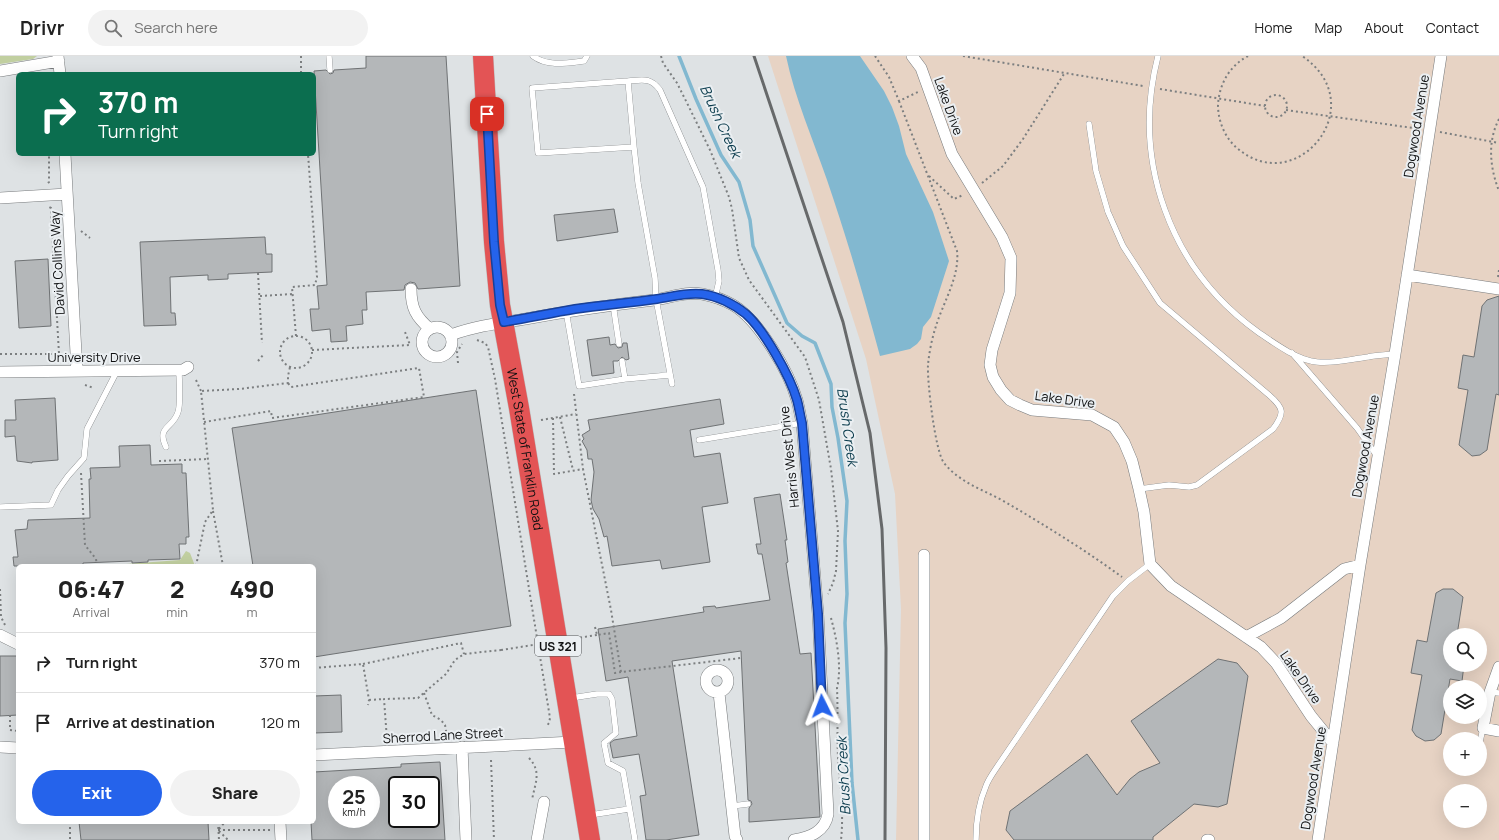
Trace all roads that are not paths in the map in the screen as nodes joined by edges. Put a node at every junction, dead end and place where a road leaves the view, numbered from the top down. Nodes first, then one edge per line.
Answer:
1 (329, 56) edge
2 (483, 56) edge
3 (533, 56) edge
4 (587, 56) edge
5 (912, 56) edge
6 (1158, 56) edge
7 (1441, 56) edge
8 (59, 59) edge
9 (330, 70) dead end
10 (0, 71) edge
11 (60, 72) edge
12 (628, 81) junction
13 (1089, 124) dead end
14 (634, 147) junction
15 (64, 156) edge
16 (67, 194) junction
17 (0, 198) edge
18 (1407, 275) junction
19 (411, 289) dead end
20 (1499, 289) edge
21 (715, 298) junction
22 (656, 299) junction
23 (613, 304) junction
24 (566, 311) junction
25 (504, 322) junction
26 (430, 329) junction
27 (451, 334) junction
28 (619, 344) dead end
29 (1292, 353) junction
30 (1395, 354) junction
31 (622, 361) dead end
32 (184, 368) joint
33 (77, 371) junction
34 (117, 371) junction
35 (0, 372) edge
36 (670, 375) junction
37 (624, 379) junction
38 (672, 384) dead end
39 (802, 423) junction
40 (699, 440) dead end
41 (166, 447) dead end
42 (1377, 457) junction
43 (1140, 489) junction
44 (0, 507) edge
45 (924, 555) dead end
46 (1150, 564) junction
47 (1360, 565) junction
48 (3, 632) edge
49 (1246, 637) junction
50 (16, 642) edge
51 (1499, 667) edge
52 (1495, 692) edge
53 (719, 693) dead end
54 (566, 699) junction
55 (1483, 728) junction
56 (1499, 731) edge
57 (1482, 732) edge
58 (574, 742) junction
59 (1333, 743) junction
60 (0, 746) edge
61 (462, 747) junction
62 (16, 748) edge
63 (316, 755) edge
64 (544, 802) dead end
65 (748, 804) dead end
66 (732, 806) junction
67 (629, 809) junction
68 (586, 816) junction
69 (277, 826) edge
70 (801, 839) edge
71 (281, 840) edge
72 (466, 840) edge
73 (537, 840) edge
74 (590, 840) edge
75 (635, 840) edge
76 (738, 840) edge
77 (924, 840) edge
78 (976, 840) edge
79 (1318, 840) edge

1 - 9 lane
2 - 25 highway, West State of Franklin Road / US 321
3 - 4 lane
5 - 43 street, Lake Drive
6 - 29 lane
7 - 18 street, Dogwood Avenue
8 - 10 street
8 - 11 street
12 - 14 lane
12 - 14 lane
12 - 21 lane
13 - 43 lane
14 - 22 lane
15 - 16 street, David Collins Way
16 - 17 street
16 - 33 street, David Collins Way
18 - 20 street
18 - 30 street, Dogwood Avenue
19 - 26 street
21 - 22 street, Harris West Drive
21 - 39 street, Harris West Drive
22 - 23 street, Harris West Drive
22 - 36 lane
23 - 24 street, Harris West Drive
23 - 28 lane
24 - 25 street, Harris West Drive
24 - 37 lane
25 - 27 street, Harris West Drive
25 - 54 highway, West State of Franklin Road / US 321
26 - 27 street
26 - 27 street
29 - 30 lane
29 - 42 lane
30 - 42 street, Dogwood Avenue
31 - 37 lane
32 - 34 street, University Drive
32 - 41 lane
33 - 34 street, University Drive
33 - 35 street, University Drive
34 - 44 lane
36 - 37 lane
36 - 38 lane
39 - 40 lane
39 - 70 street, Harris West Drive
42 - 47 street, Dogwood Avenue
43 - 46 street, Lake Drive
45 - 77 street
46 - 49 street, Lake Drive
46 - 78 lane
47 - 49 street
47 - 59 street, Dogwood Avenue
48 - 50 street
49 - 59 street, Lake Drive
51 - 52 street
52 - 55 street
53 - 66 street
54 - 58 highway, West State of Franklin Road / US 321
54 - 67 lane
55 - 56 street
55 - 57 lane
58 - 61 street, Sherrod Lane Street
58 - 68 highway, West State of Franklin Road / US 321
59 - 79 street, Dogwood Avenue
60 - 62 street
61 - 63 street, Sherrod Lane Street
61 - 72 street
64 - 73 street
65 - 66 lane
66 - 76 street
67 - 68 lane
67 - 75 lane
68 - 74 highway, West State of Franklin Road / US 321
69 - 71 street

